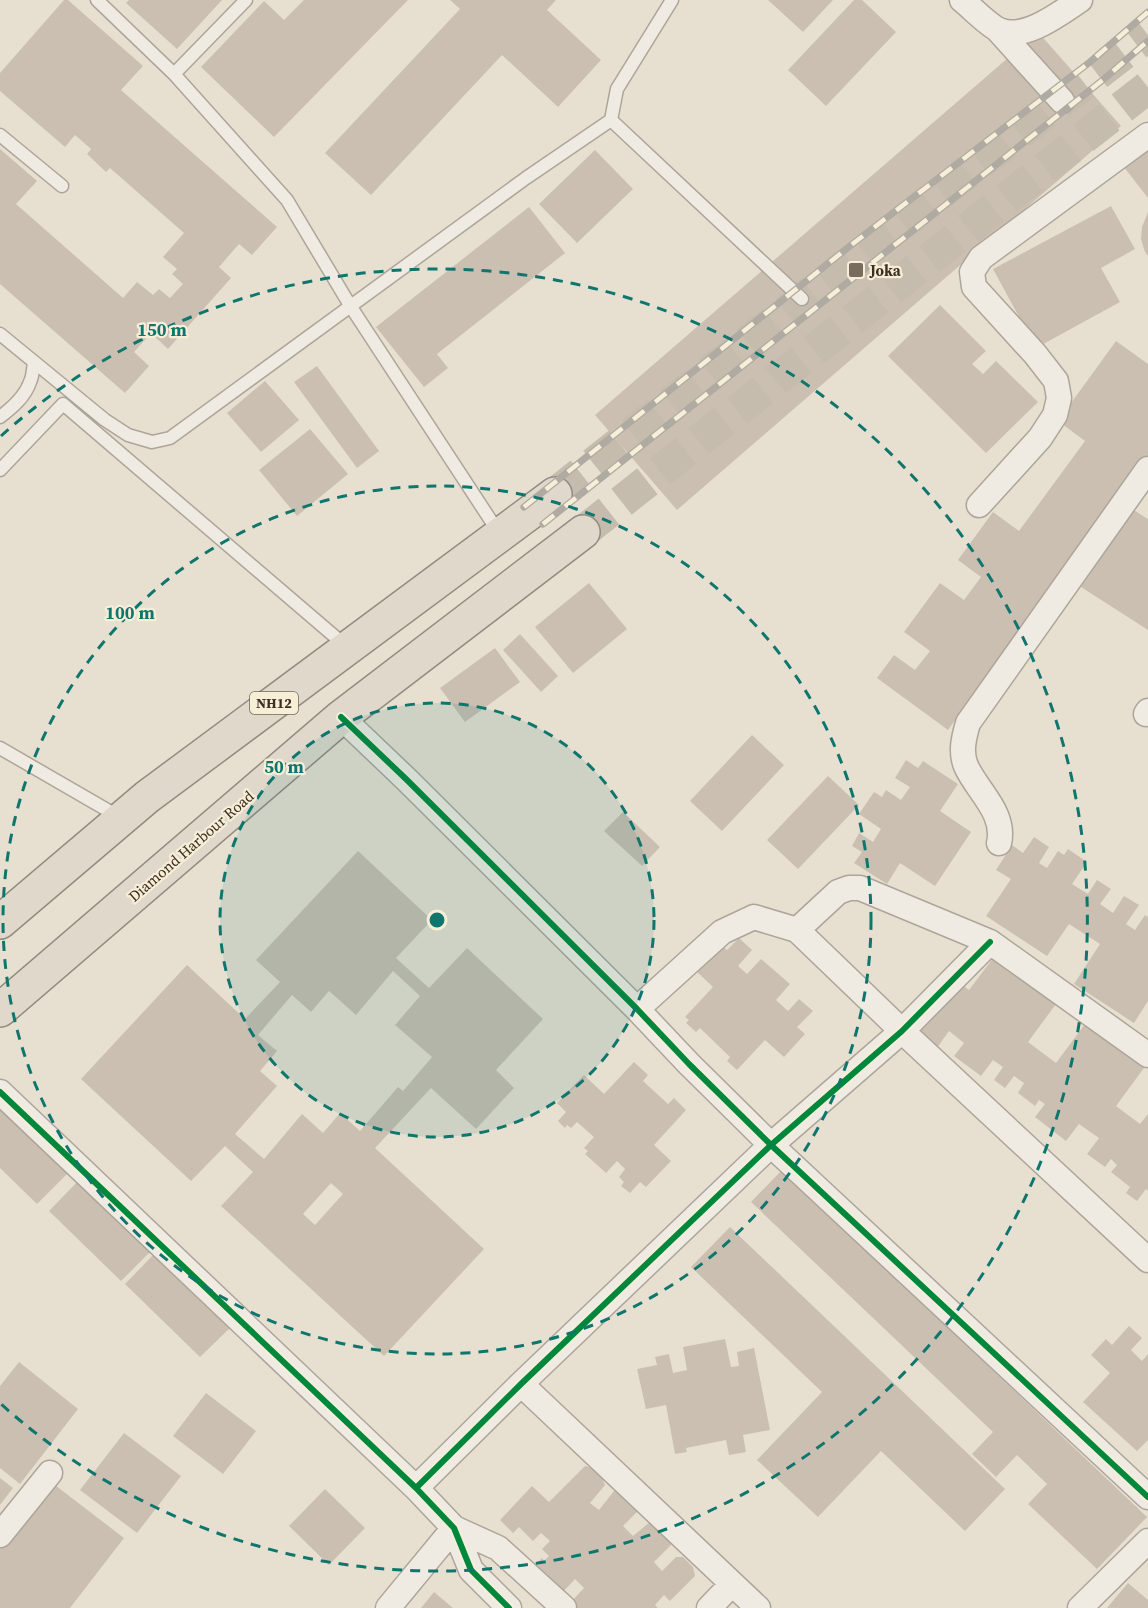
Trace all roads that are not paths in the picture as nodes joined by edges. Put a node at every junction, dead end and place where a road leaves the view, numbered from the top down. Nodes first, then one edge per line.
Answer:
1 (97, 0) edge
2 (246, 0) edge
3 (672, 0) edge
4 (962, 0) edge
5 (1080, 0) edge
6 (998, 29) junction
7 (174, 74) junction
8 (1062, 101) dead end
9 (612, 120) junction
10 (0, 135) edge
11 (1148, 135) edge
12 (62, 186) dead end
13 (802, 299) dead end
14 (351, 307) junction
15 (0, 334) edge
16 (34, 362) junction
17 (0, 417) edge
18 (0, 470) edge
19 (1148, 470) edge
20 (555, 494) tunnel mouth
21 (979, 505) dead end
22 (583, 532) tunnel mouth
23 (500, 535) junction
24 (348, 648) junction
25 (341, 717) junction
26 (0, 747) edge
27 (122, 819) junction
28 (999, 843) dead end
29 (0, 922) edge
30 (797, 930) junction
31 (990, 942) junction
32 (638, 1009) junction
33 (0, 1010) edge
34 (902, 1031) junction
35 (1148, 1055) edge
36 (0, 1092) edge
37 (771, 1145) junction
38 (1148, 1260) edge
39 (521, 1384) junction
40 (50, 1473) dead end
41 (416, 1488) junction
42 (1148, 1497) edge
43 (454, 1528) junction
44 (0, 1535) edge
45 (1148, 1541) edge
46 (732, 1584) junction
47 (388, 1608) edge
48 (509, 1608) edge
49 (564, 1608) edge
50 (709, 1608) edge
51 (758, 1608) edge
52 (1080, 1608) edge

1 - 7 lane
2 - 7 lane
3 - 9 lane
4 - 6 street
5 - 6 street
6 - 8 street
7 - 14 lane
9 - 13 lane
9 - 14 lane
10 - 12 lane
11 - 21 street
14 - 16 lane
14 - 23 lane
15 - 16 lane
16 - 17 lane
18 - 24 lane
19 - 28 street
20 - 23 highway, NH12
22 - 25 highway, Diamond Harbour Road
23 - 24 highway, NH12
24 - 27 highway, NH12
25 - 32 street
25 - 33 highway, Diamond Harbour Road
26 - 27 lane
27 - 29 highway, NH12
30 - 31 street
30 - 32 street
30 - 34 street
31 - 34 street
31 - 35 street
32 - 37 street
34 - 37 street
34 - 38 street
36 - 41 street
37 - 39 street
37 - 42 street
39 - 41 street
39 - 46 street
40 - 44 street
41 - 43 street
43 - 47 street
43 - 48 street
43 - 49 street
45 - 52 street
46 - 50 street
46 - 51 street

